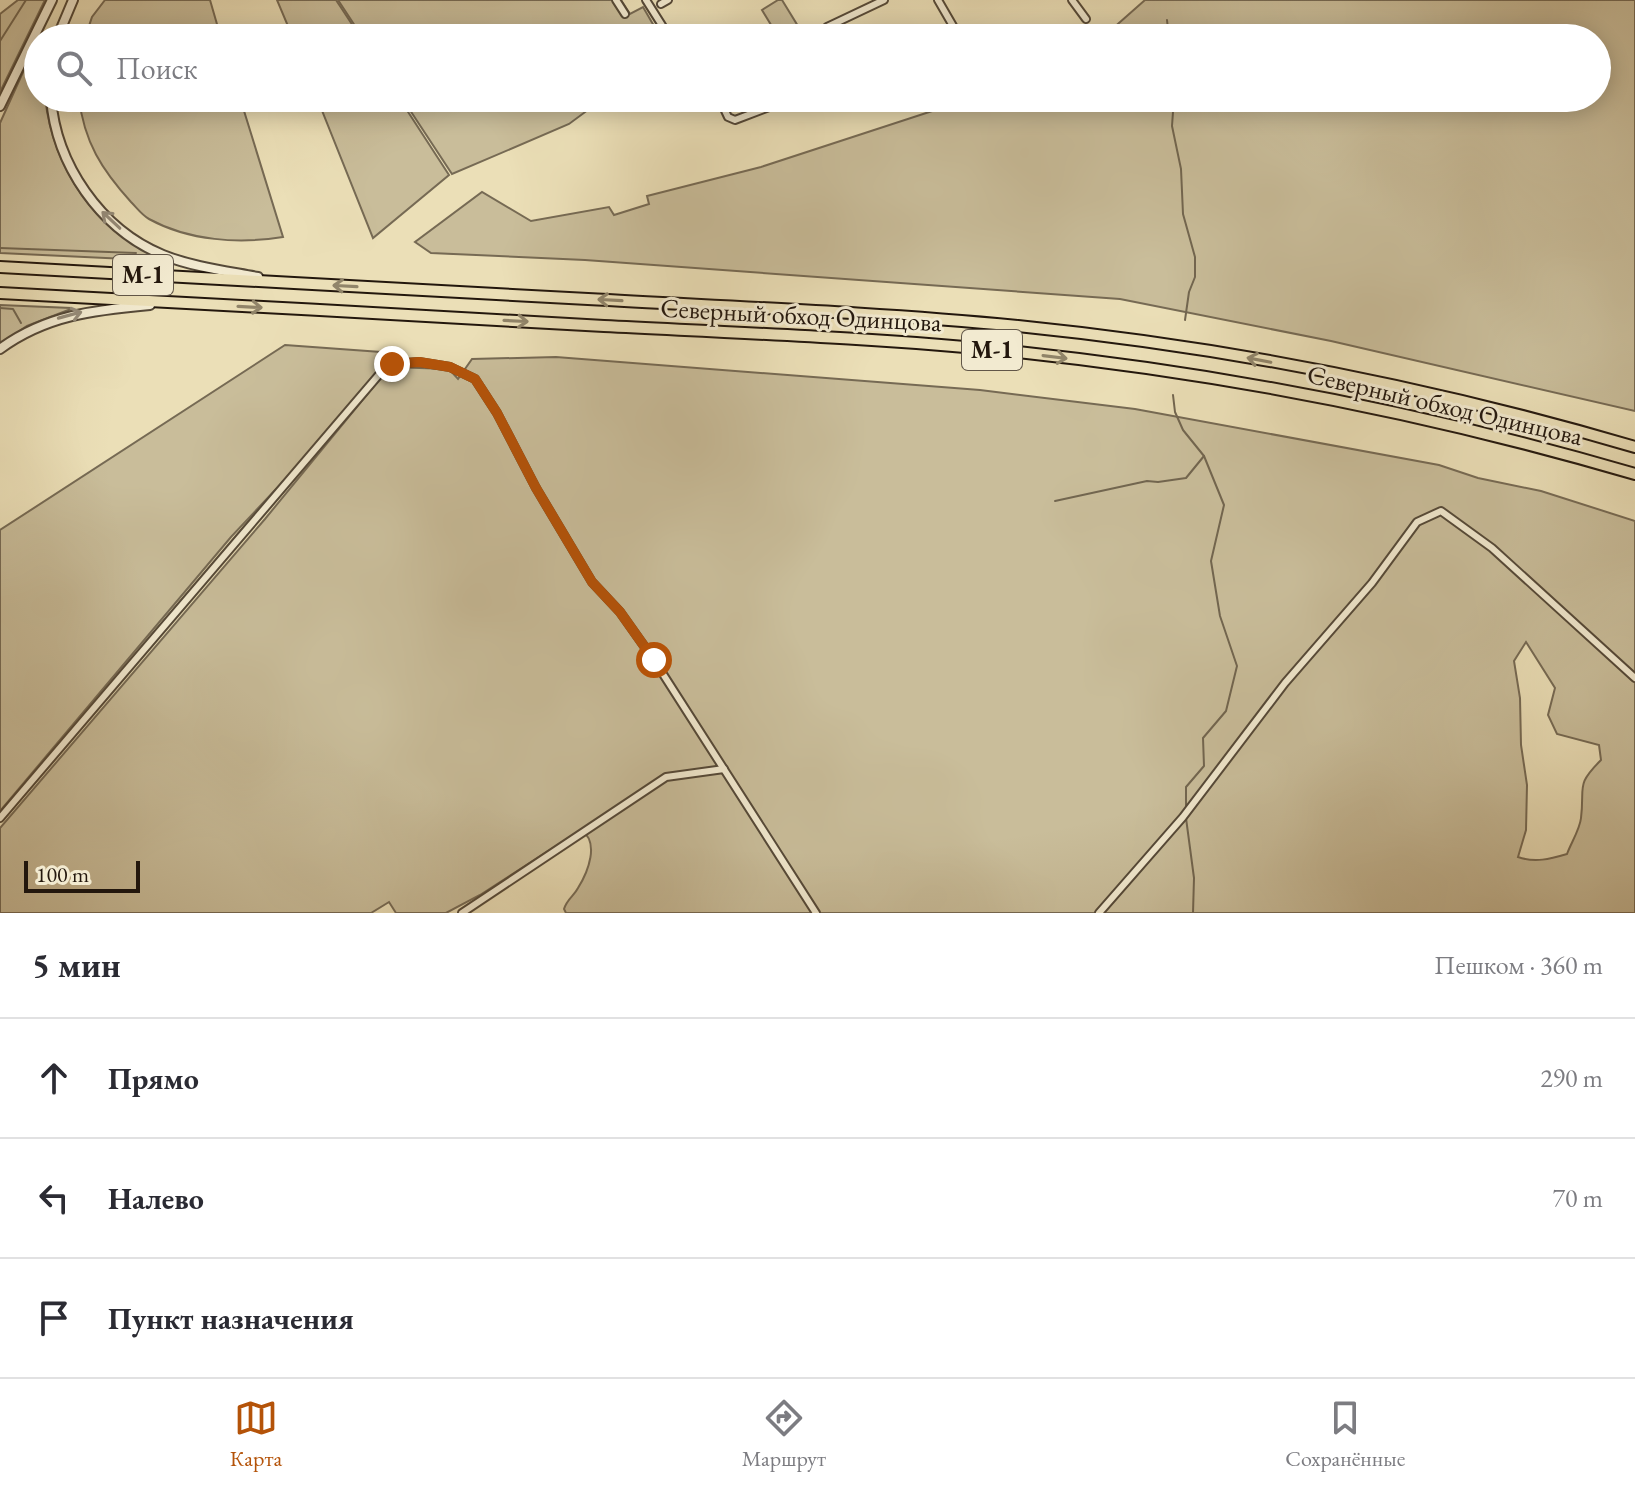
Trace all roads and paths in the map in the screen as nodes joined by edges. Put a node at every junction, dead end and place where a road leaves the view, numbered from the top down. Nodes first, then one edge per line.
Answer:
1 (52, 0) edge
2 (73, 0) edge
3 (616, 0) edge
4 (646, 0) edge
5 (884, 0) edge
6 (938, 0) edge
7 (1072, 0) edge
8 (625, 14) dead end
9 (1086, 19) dead end
10 (40, 24) edge
11 (63, 24) edge
12 (661, 24) edge
13 (833, 24) edge
14 (952, 24) edge
15 (24, 57) edge
16 (0, 106) edge
17 (54, 112) edge
18 (726, 112) edge
19 (756, 112) edge
20 (0, 267) edge
21 (286, 283) junction
22 (0, 293) edge
23 (172, 303) junction
24 (0, 349) edge
25 (1635, 447) edge
26 (1635, 474) edge
27 (1635, 678) edge
28 (724, 769) junction
29 (0, 818) edge
30 (462, 913) edge
31 (816, 913) edge
32 (1099, 913) edge

1 - 10 street
2 - 11 street
3 - 8 street
4 - 12 street
5 - 13 street
6 - 14 street
7 - 9 street
15 - 16 street
21 -> 17 street
18 - 19 street
20 - 21 highway, Северный обход Одинцова / М-1
25 -> 21 highway, Северный обход Одинцова / М-1
22 - 23 highway, Северный обход Одинцова / М-1
24 -> 23 street
23 -> 26 highway, Северный обход Одинцова / М-1
27 - 32 street
28 - 29 street
28 - 30 street
28 - 31 street

